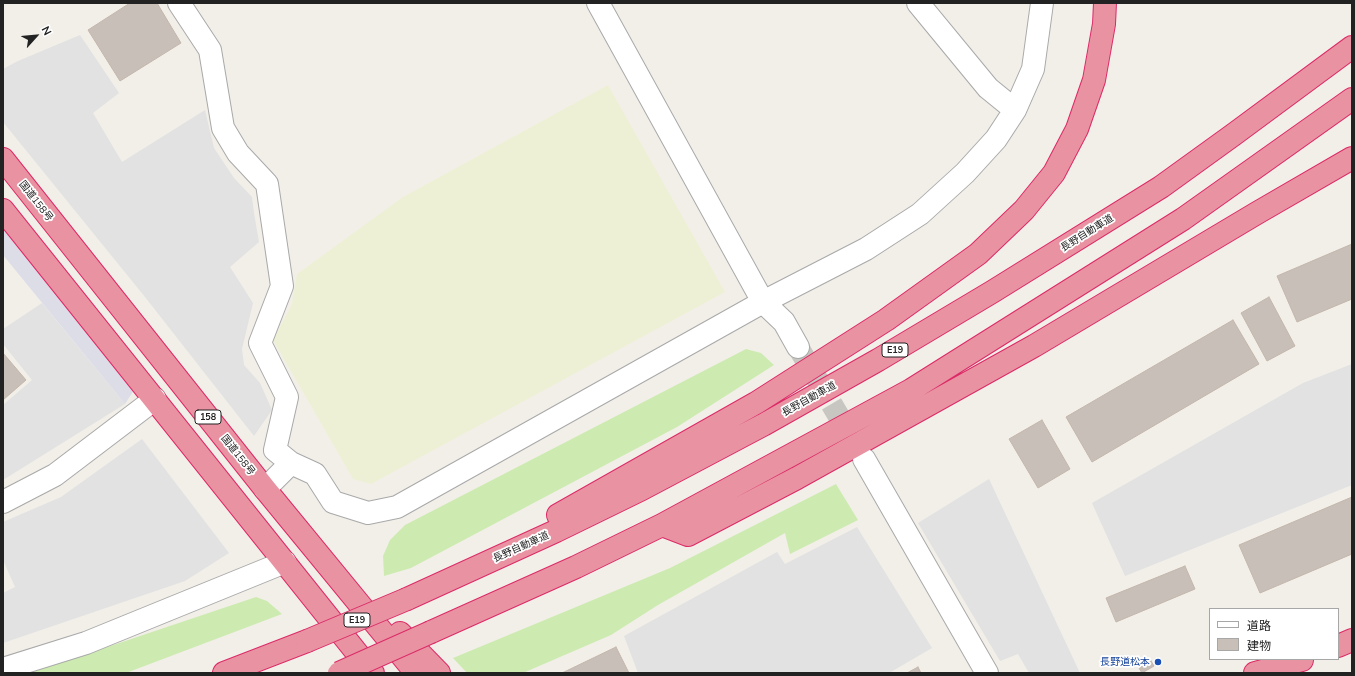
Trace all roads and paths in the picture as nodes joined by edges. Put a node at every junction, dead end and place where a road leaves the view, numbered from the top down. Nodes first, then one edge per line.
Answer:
1 (179, 3) edge
2 (598, 3) edge
3 (918, 3) edge
4 (1042, 3) edge
5 (1104, 3) edge
6 (1352, 47) edge
7 (1352, 99) edge
8 (1015, 110) junction
9 (1352, 158) edge
10 (3, 160) edge
11 (3, 210) edge
12 (763, 302) junction
13 (798, 347) tunnel mouth
14 (155, 399) junction
15 (864, 459) tunnel mouth
16 (291, 463) junction
17 (265, 489) junction
18 (3, 502) edge
19 (662, 525) junction
20 (306, 538) junction
21 (285, 562) junction
22 (407, 599) junction
23 (1352, 640) edge
24 (1339, 646) edge
25 (1300, 660) edge
26 (1301, 660) edge
27 (3, 668) edge
28 (224, 673) edge
29 (339, 673) edge
30 (374, 673) edge
31 (416, 673) edge
32 (439, 673) edge
33 (987, 673) edge
34 (1254, 673) edge
35 (1269, 673) edge

1 - 16 street
2 - 12 street
3 - 8 street
4 - 8 street
5 - 22 highway
6 - 22 highway, 長野自動車道 / E19
7 - 19 highway
8 - 12 street
9 - 19 highway
10 - 17 highway, 国道158号 / 158
11 - 14 highway
12 - 13 street
12 - 16 street
14 - 18 street
14 - 21 highway
15 - 33 street
16 - 17 street
17 - 20 highway, 国道158号 / 158
19 - 29 highway, bridge
20 - 31 highway, 国道158号 / 158
20 - 32 highway
21 - 27 street
21 - 30 highway
22 - 28 highway, 長野自動車道 / E19, bridge
23 - 24 highway
25 - 34 highway
26 - 35 highway

